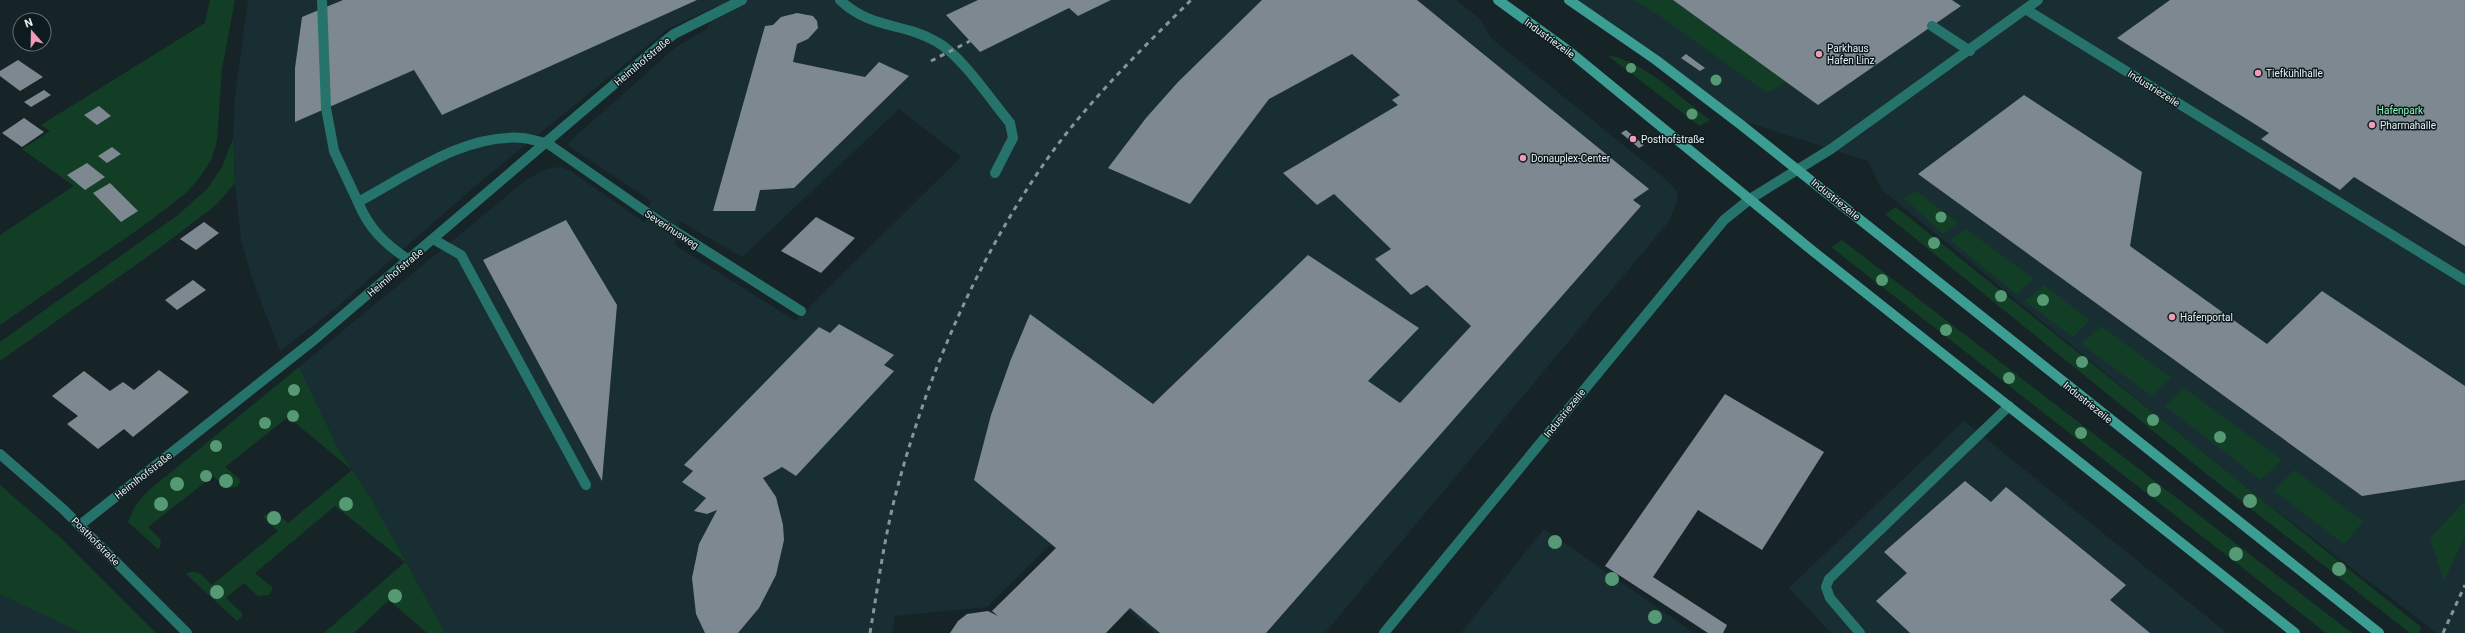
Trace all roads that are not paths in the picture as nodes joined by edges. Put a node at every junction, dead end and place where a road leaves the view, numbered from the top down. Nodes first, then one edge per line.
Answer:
1 (322, 0) edge
2 (742, 0) edge
3 (840, 0) edge
4 (1498, 0) edge
5 (1569, 0) edge
6 (2038, 0) edge
7 (2027, 10) junction
8 (1932, 26) dead end
9 (1970, 51) junction
10 (547, 143) junction
11 (1799, 170) junction
12 (995, 173) dead end
13 (1750, 199) junction
14 (358, 202) junction
15 (433, 239) junction
16 (409, 260) junction
17 (2465, 280) edge
18 (801, 311) dead end
19 (2008, 406) junction
20 (0, 454) edge
21 (586, 485) dead end
22 (80, 525) junction
23 (187, 633) edge
24 (1384, 633) edge
25 (1860, 633) edge
26 (2295, 633) edge
27 (2379, 633) edge

1 - 14 street
2 - 10 street, Heimlhofstraße
3 - 12 street
4 - 13 main road, Industriezeile
5 - 11 main road, Industriezeile
6 - 7 street, Industriezeile
7 - 9 street, Industriezeile
7 - 17 street, Industriezeile
8 - 9 street
9 - 11 street, Industriezeile
10 - 14 street
10 - 15 street, Heimlhofstraße
10 - 18 street, Severinusweg
11 - 13 street, Industriezeile
11 - 27 main road, Industriezeile
13 - 19 main road, Industriezeile
13 - 24 street, Industriezeile
14 - 16 street
15 - 16 street, Heimlhofstraße
15 - 21 street
16 - 22 street, Heimlhofstraße
19 - 25 street
19 - 26 main road, Industriezeile
20 - 22 street, Posthofstraße
22 - 23 street, Posthofstraße

